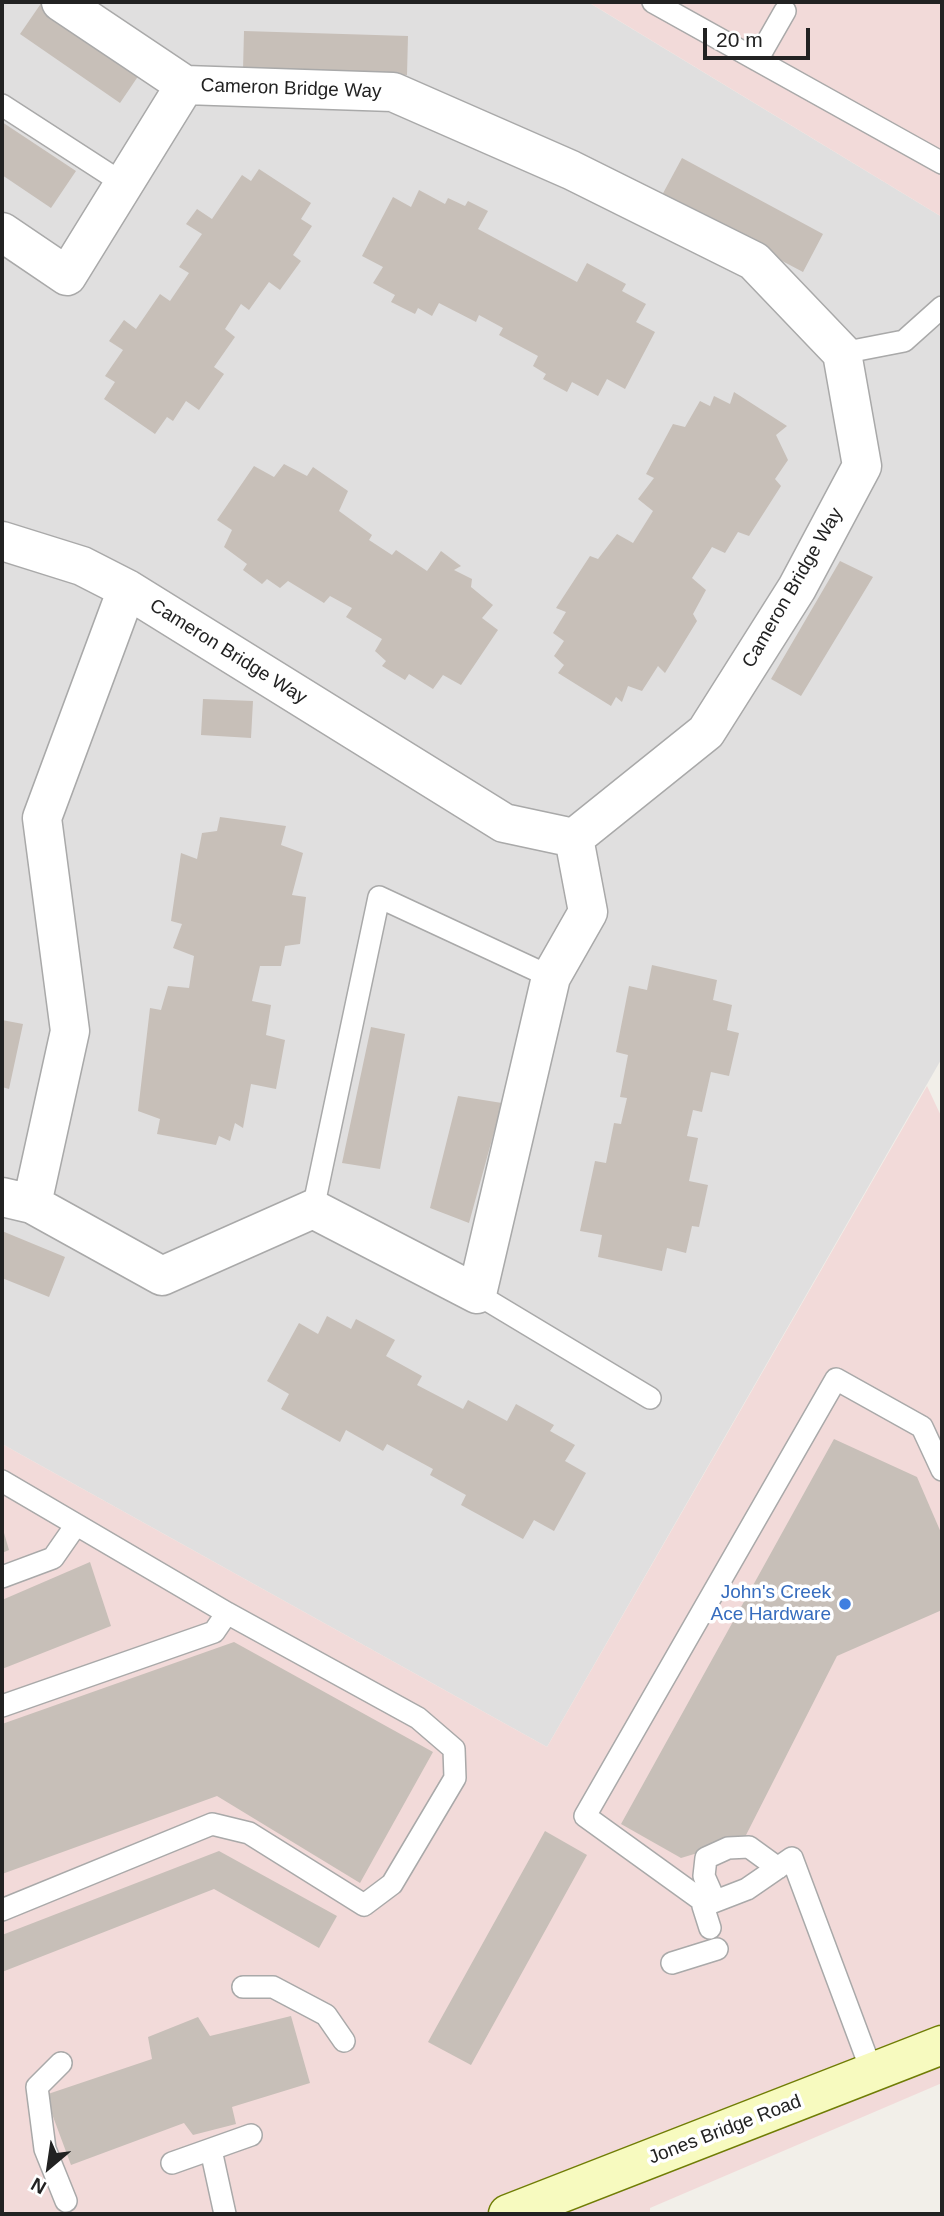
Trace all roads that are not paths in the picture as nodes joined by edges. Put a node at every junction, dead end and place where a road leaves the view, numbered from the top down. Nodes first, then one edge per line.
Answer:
1 (61, 2) edge
2 (653, 2) edge
3 (785, 11) dead end
4 (757, 60) junction
5 (185, 85) junction
6 (2, 105) edge
7 (942, 163) edge
8 (124, 184) junction
9 (2, 232) edge
10 (942, 307) edge
11 (842, 353) junction
12 (2, 541) edge
13 (127, 589) junction
14 (574, 838) junction
15 (551, 977) junction
16 (17, 1200) edge
17 (313, 1209) junction
18 (477, 1294) junction
19 (650, 1398) dead end
20 (942, 1470) edge
21 (2, 1481) edge
22 (76, 1525) junction
23 (2, 1577) edge
24 (227, 1613) junction
25 (2, 1706) edge
26 (778, 1868) junction
27 (711, 1902) junction
28 (2, 1910) edge
29 (710, 1928) dead end
30 (717, 1949) dead end
31 (672, 1963) dead end
32 (243, 1987) dead end
33 (344, 2041) dead end
34 (942, 2045) edge
35 (61, 2063) dead end
36 (872, 2073) junction
37 (251, 2135) dead end
38 (211, 2150) junction
39 (173, 2163) dead end
40 (66, 2201) dead end
41 (225, 2214) edge
42 (508, 2214) edge

1 - 5 street, Cameron Bridge Way
2 - 4 lane
3 - 4 lane
4 - 7 lane
5 - 8 street, Cameron Bridge Way
5 - 11 street, Cameron Bridge Way
6 - 8 lane
8 - 9 street, Cameron Bridge Way
10 - 11 lane
11 - 14 street, Cameron Bridge Way
12 - 13 street, Cameron Bridge Way
13 - 14 street, Cameron Bridge Way
13 - 16 street
14 - 15 street
15 - 17 lane
15 - 18 street
16 - 17 street
17 - 18 street
18 - 19 lane
20 - 27 lane
21 - 22 lane
22 - 23 lane
22 - 24 lane
24 - 25 lane
24 - 28 lane
26 - 27 lane
26 - 27 lane
26 - 36 lane
27 - 29 lane
30 - 31 lane
32 - 33 lane
34 - 36 main road, Jones Bridge Road
35 - 40 lane
36 - 42 main road, Jones Bridge Road
37 - 38 lane
38 - 39 lane
38 - 41 lane

